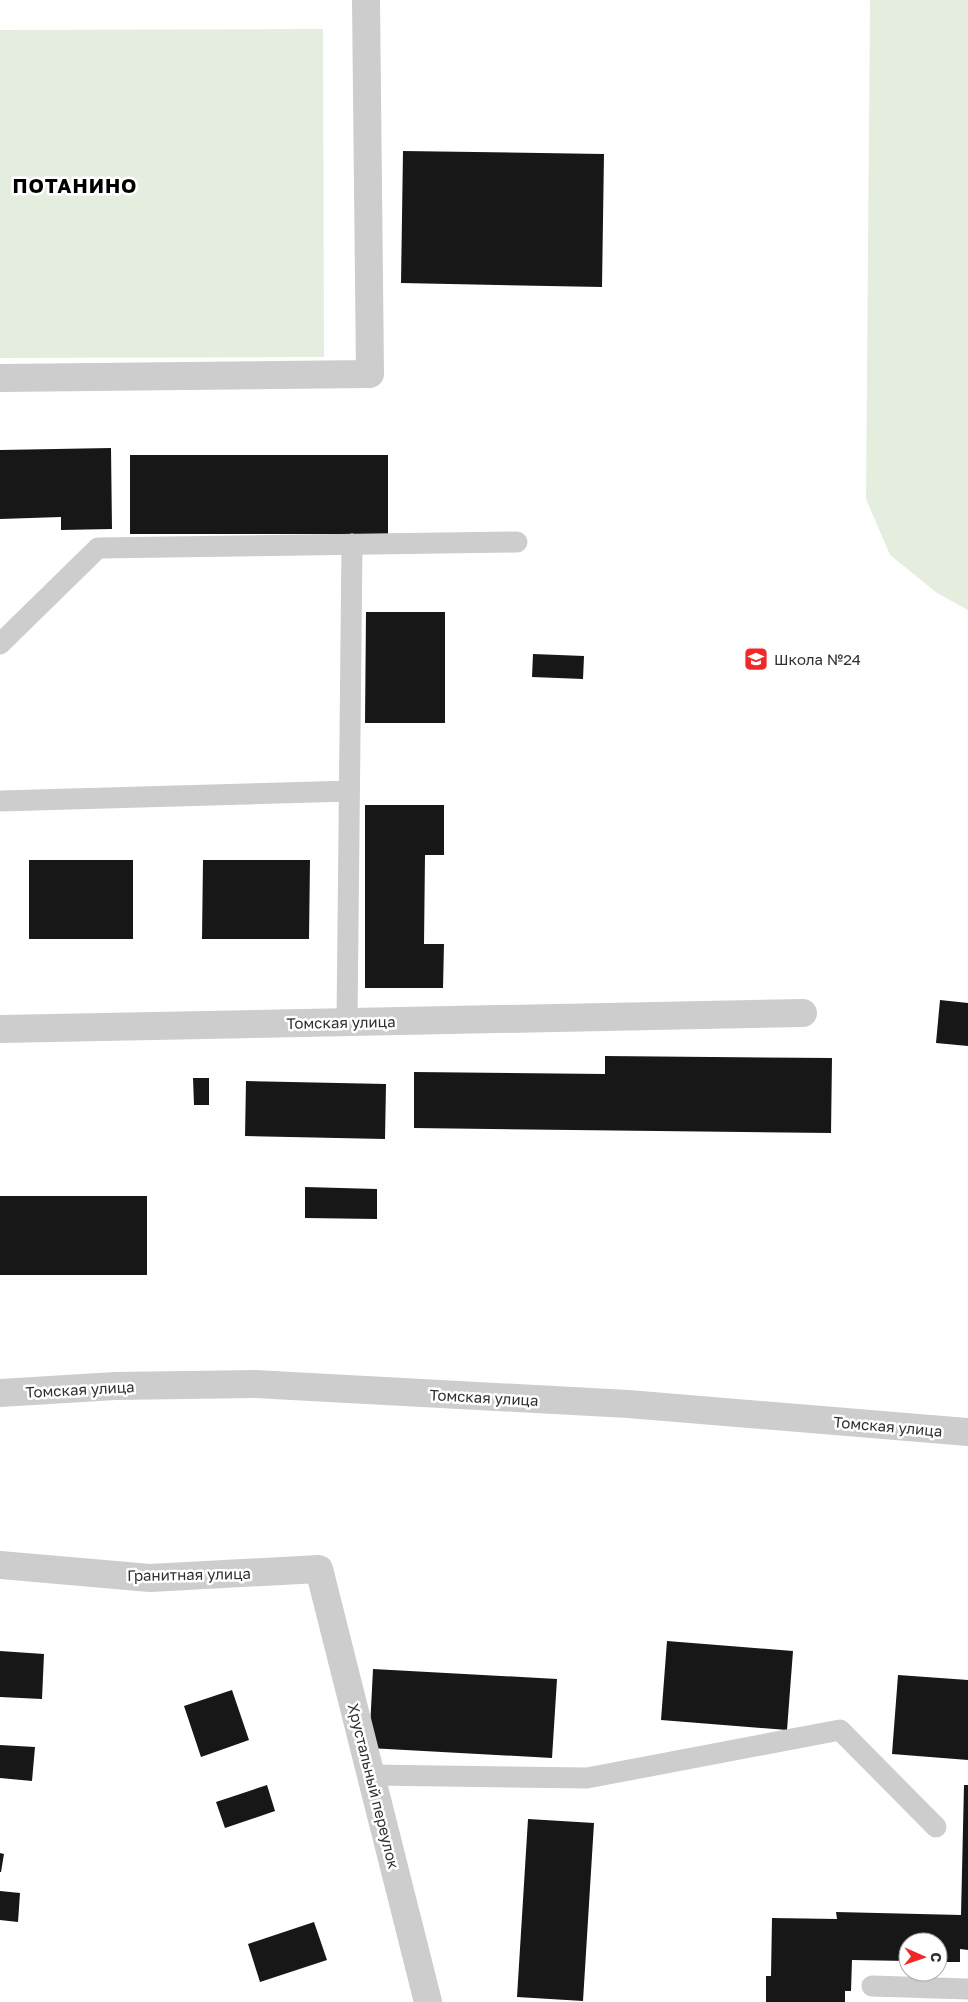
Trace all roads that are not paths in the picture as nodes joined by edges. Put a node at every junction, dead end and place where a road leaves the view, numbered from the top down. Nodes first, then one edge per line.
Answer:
1 (366, 0) edge
2 (0, 378) edge
3 (516, 542) dead end
4 (352, 544) junction
5 (0, 644) edge
6 (350, 790) junction
7 (0, 801) edge
8 (803, 1013) dead end
9 (347, 1022) junction
10 (0, 1029) edge
11 (0, 1393) edge
12 (968, 1432) edge
13 (0, 1565) edge
14 (319, 1569) joint
15 (371, 1775) junction
16 (936, 1827) dead end
17 (872, 1986) dead end
18 (968, 1989) edge
19 (428, 2002) edge

1 - 2 street
3 - 4 lane
4 - 5 lane
4 - 6 lane
6 - 7 lane
6 - 9 lane
8 - 9 street, Томская улица
9 - 10 street, Томская улица
11 - 12 street, Томская улица
13 - 14 street, Гранитная улица
14 - 15 street, Хрустальный переулок
15 - 16 lane
15 - 19 street, Хрустальный переулок
17 - 18 lane

